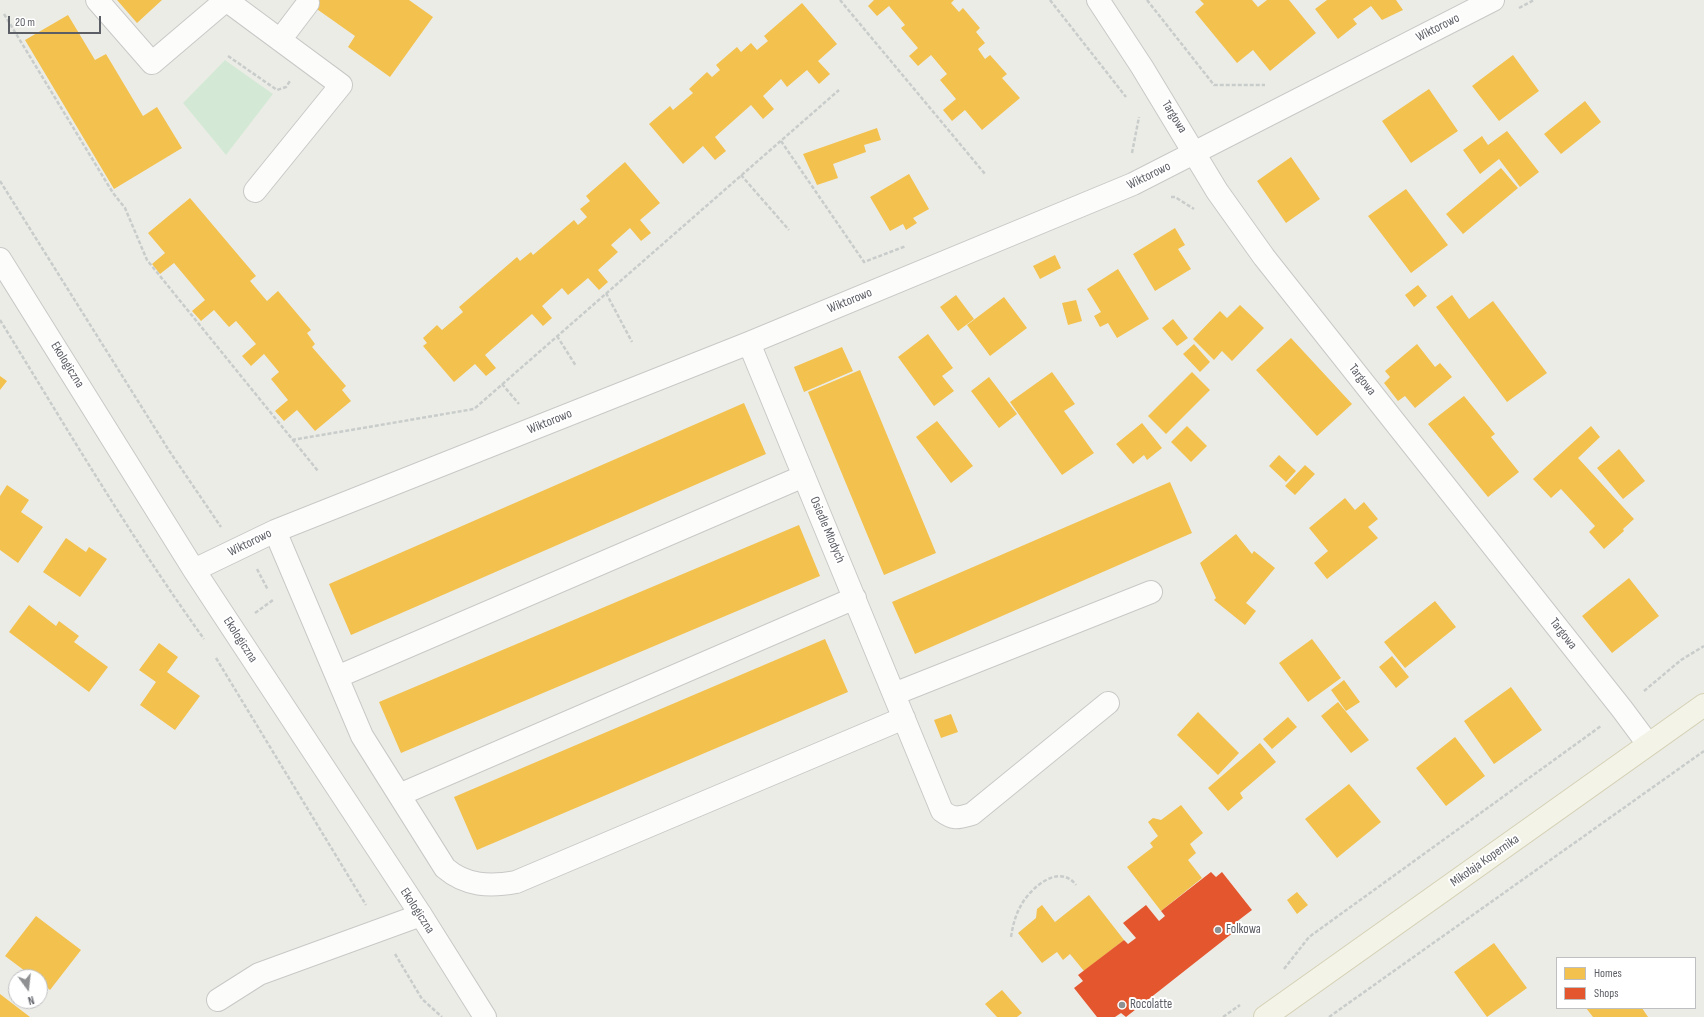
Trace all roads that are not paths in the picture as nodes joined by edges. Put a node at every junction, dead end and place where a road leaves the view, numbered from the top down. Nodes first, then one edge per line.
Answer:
1 (96, 0) edge
2 (1098, 0) edge
3 (1493, 0) edge
4 (308, 3) dead end
5 (280, 40) junction
6 (1195, 152) junction
7 (255, 191) dead end
8 (0, 258) edge
9 (749, 343) junction
10 (804, 476) junction
11 (275, 531) junction
12 (194, 570) junction
13 (1151, 592) dead end
14 (855, 598) junction
15 (337, 677) junction
16 (894, 694) junction
17 (1108, 703) dead end
18 (1704, 705) edge
19 (904, 718) junction
20 (1648, 744) junction
21 (399, 795) junction
22 (421, 915) junction
23 (218, 1000) dead end
24 (485, 1017) edge
25 (1265, 1017) edge

1 - 5 street
2 - 6 street, Targowa
3 - 6 street, Wiktorowo
4 - 5 street
5 - 7 street
6 - 9 street, Wiktorowo
6 - 20 street, Targowa
8 - 12 street, Ekologiczna
9 - 10 street, Osiedle Młodych
9 - 11 street, Wiktorowo
10 - 14 street, Osiedle Młodych
10 - 15 street
11 - 12 street, Wiktorowo
11 - 15 street
12 - 22 street, Ekologiczna
13 - 16 street
14 - 16 street, Osiedle Młodych
14 - 21 street
15 - 21 street
16 - 19 street, Osiedle Młodych
17 - 19 street, Osiedle Młodych
18 - 20 main road, Mikołaja Kopernika
19 - 21 street
20 - 25 main road, Mikołaja Kopernika
22 - 23 street
22 - 24 street, Ekologiczna

